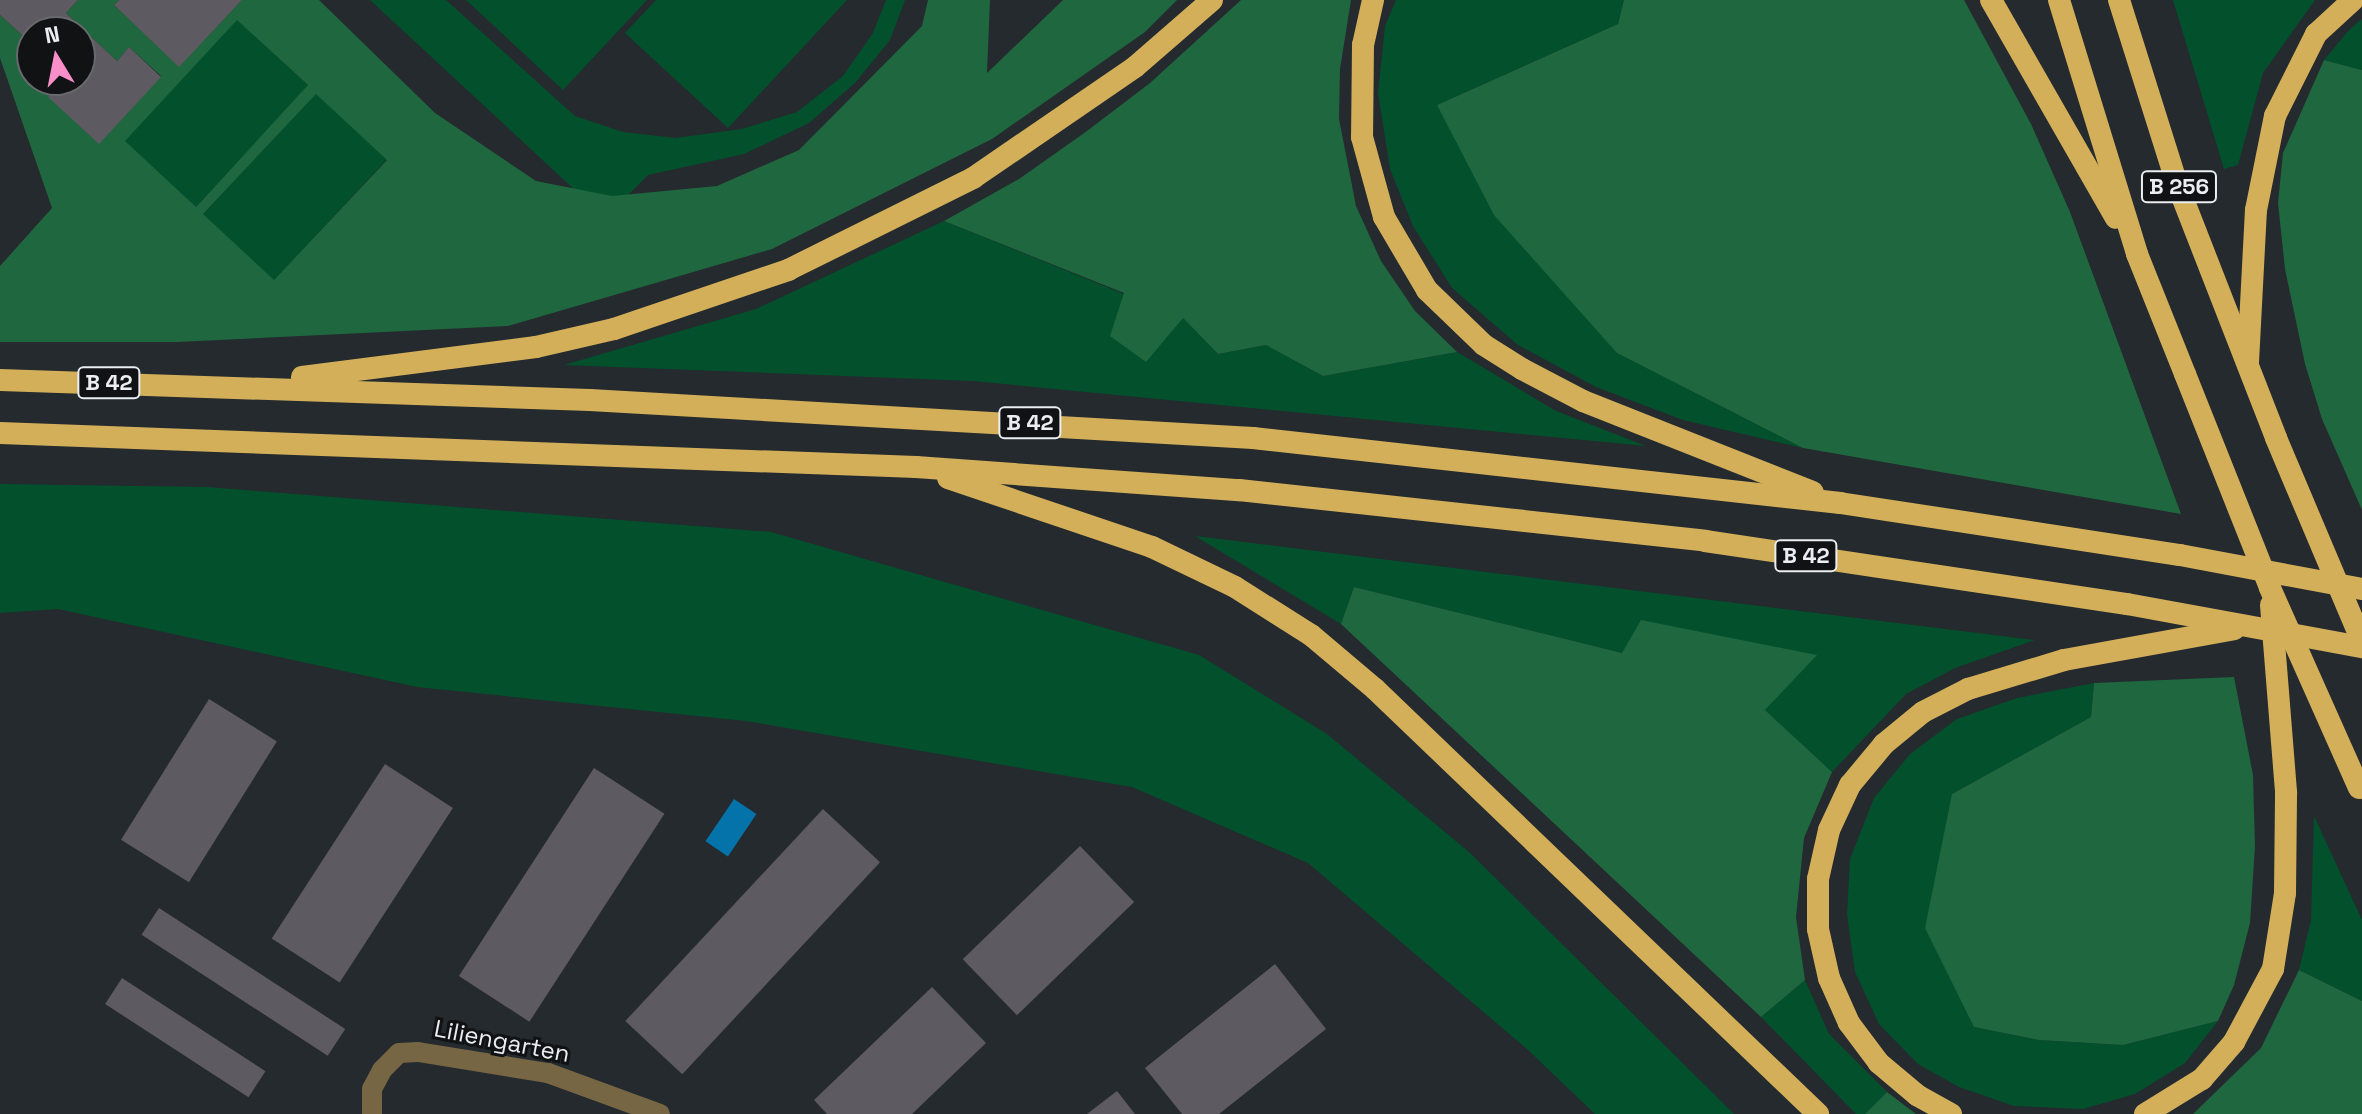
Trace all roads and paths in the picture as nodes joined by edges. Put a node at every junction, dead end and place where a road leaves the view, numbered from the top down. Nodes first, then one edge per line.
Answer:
1 (1212, 0) edge
2 (1373, 0) edge
3 (1991, 0) edge
4 (2059, 0) edge
5 (2119, 0) edge
6 (2353, 0) edge
7 (2137, 254) junction
8 (2247, 371) junction
9 (0, 380) edge
10 (217, 385) junction
11 (0, 433) edge
12 (916, 467) junction
13 (1840, 503) junction
14 (2270, 588) junction
15 (2362, 589) edge
16 (2247, 626) junction
17 (2362, 644) edge
18 (2360, 792) edge
19 (372, 1114) edge
20 (660, 1114) edge
21 (1818, 1114) edge
22 (1951, 1114) edge
23 (2145, 1114) edge

1 - 10 highway
2 - 13 highway
3 - 7 highway
4 - 7 highway, B 256
5 - 8 highway, B 256
6 - 8 highway
7 - 14 highway, B 256, bridge
8 - 17 highway, B 256, bridge
9 - 10 highway, B 42
10 - 13 highway, B 42
11 - 12 highway, B 42
12 - 16 highway, B 42
12 - 21 highway
13 - 15 highway, B 42
14 - 18 highway, B 256, bridge
14 - 23 highway, bridge
16 - 17 highway, B 42
16 - 22 highway
19 - 20 street, Liliengarten

